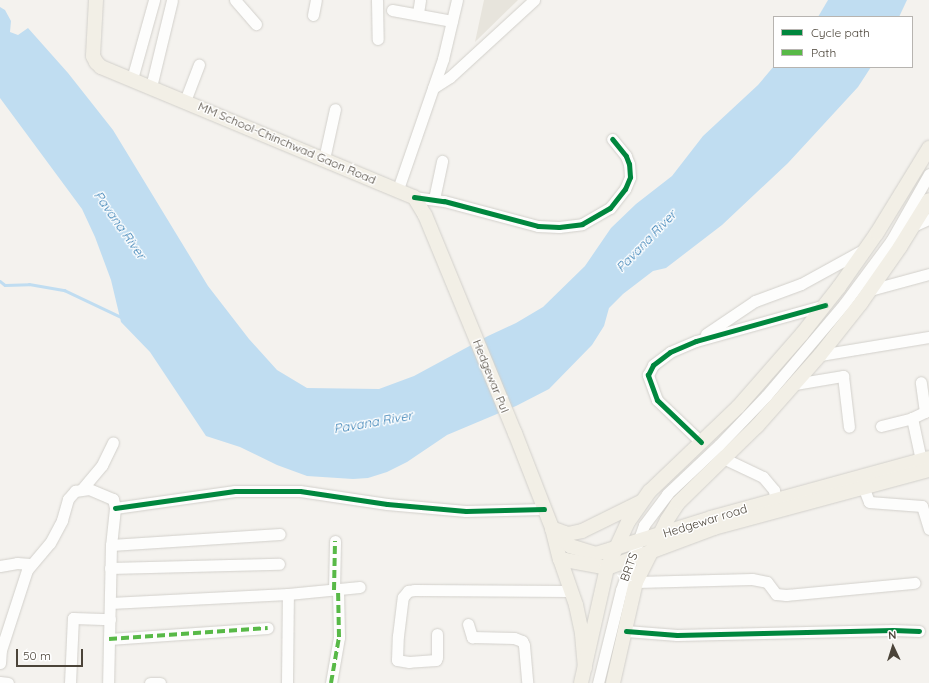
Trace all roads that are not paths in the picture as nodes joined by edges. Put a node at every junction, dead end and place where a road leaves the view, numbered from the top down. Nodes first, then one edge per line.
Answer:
1 (96, 0) edge
2 (154, 0) edge
3 (172, 0) edge
4 (235, 0) edge
5 (316, 0) edge
6 (377, 0) edge
7 (420, 0) edge
8 (457, 0) edge
9 (534, 0) edge
10 (392, 10) dead end
11 (418, 13) junction
12 (313, 15) dead end
13 (452, 21) junction
14 (256, 24) dead end
15 (378, 39) dead end
16 (199, 65) dead end
17 (132, 79) junction
18 (151, 86) junction
19 (433, 88) junction
20 (185, 101) junction
21 (335, 109) dead end
22 (612, 140) dead end
23 (929, 148) edge
24 (324, 158) junction
25 (442, 161) dead end
26 (929, 174) edge
27 (398, 189) junction
28 (414, 197) junction
29 (434, 199) junction
30 (929, 200) edge
31 (929, 220) edge
32 (913, 226) junction
33 (865, 249) junction
34 (929, 274) edge
35 (870, 290) junction
36 (825, 304) junction
37 (929, 337) edge
38 (696, 341) junction
39 (820, 355) junction
40 (922, 382) dead end
41 (795, 384) junction
42 (912, 418) junction
43 (881, 426) dead end
44 (849, 427) dead end
45 (113, 442) dead end
46 (701, 442) junction
47 (723, 458) junction
48 (926, 462) edge
49 (862, 483) junction
50 (82, 489) junction
51 (642, 502) junction
52 (776, 506) junction
53 (115, 508) junction
54 (544, 509) junction
55 (552, 528) junction
56 (929, 529) edge
57 (280, 534) dead end
58 (659, 536) junction
59 (335, 541) dead end
60 (638, 542) junction
61 (111, 545) junction
62 (615, 549) junction
63 (652, 551) junction
64 (632, 558) junction
65 (560, 559) junction
66 (30, 564) junction
67 (279, 564) dead end
68 (0, 566) edge
69 (110, 568) junction
70 (607, 568) junction
71 (636, 582) junction
72 (914, 583) dead end
73 (360, 587) dead end
74 (336, 589) junction
75 (571, 591) junction
76 (288, 594) junction
77 (110, 603) junction
78 (110, 619) junction
79 (468, 624) dead end
80 (268, 628) dead end
81 (626, 631) junction
82 (919, 631) dead end
83 (437, 634) dead end
84 (109, 639) junction
85 (0, 663) edge
86 (585, 668) junction
87 (0, 682) edge
88 (8, 683) edge
89 (70, 683) edge
90 (108, 683) edge
91 (150, 683) edge
92 (160, 683) edge
93 (287, 683) edge
94 (331, 683) edge
95 (527, 683) edge
96 (581, 683) edge
97 (598, 683) edge
98 (613, 683) edge

1 - 17 main road, MM School-Chinchwad Gaon Road
2 - 17 street
3 - 18 street
4 - 14 street
5 - 12 street
6 - 15 street
7 - 11 street
8 - 13 street
9 - 19 street
10 - 11 street
11 - 13 street
13 - 19 street
16 - 20 street
17 - 18 main road, MM School-Chinchwad Gaon Road
18 - 20 main road, MM School-Chinchwad Gaon Road
19 - 27 street
20 - 24 main road, MM School-Chinchwad Gaon Road
21 - 24 street
22 - 29 street
23 - 33 main road
24 - 27 main road, MM School-Chinchwad Gaon Road
25 - 29 street
26 - 60 street, BRTS
27 - 28 main road, MM School-Chinchwad Gaon Road
28 - 29 street
28 - 54 main road, Hedgewar Pul
30 - 32 main road
31 - 32 street
32 - 35 main road
33 - 36 main road
33 - 38 street
34 - 35 street
35 - 39 main road
36 - 38 street
36 - 46 main road
37 - 39 street
38 - 46 street
39 - 41 main road
40 - 42 street
41 - 44 street
41 - 47 main road
42 - 43 street
42 - 48 street
45 - 50 street
46 - 51 main road
47 - 52 street
47 - 58 main road
48 - 49 main road, Hedgewar road
49 - 52 main road, Hedgewar road
49 - 56 street
50 - 53 street
50 - 66 street
51 - 55 main road
51 - 62 main road
52 - 58 main road, Hedgewar road
52 - 63 main road, Hedgewar road
53 - 54 street
53 - 61 street
54 - 55 main road, Hedgewar Pul
55 - 62 main road, Hedgewar road
55 - 65 main road
57 - 61 street
58 - 60 main road, Hedgewar road
58 - 63 main road
59 - 74 street
60 - 62 main road, Hedgewar road
60 - 64 street, BRTS
61 - 69 street
62 - 70 main road
63 - 64 main road
63 - 71 main road, Hedgewar road
64 - 70 main road
64 - 97 street, BRTS
65 - 70 main road
65 - 75 main road
66 - 68 street
66 - 85 street
67 - 69 street
69 - 77 street
70 - 86 main road
71 - 72 street
71 - 81 main road, Hedgewar road
73 - 74 street
74 - 76 street
74 - 94 street
75 - 83 street
75 - 86 main road
76 - 77 street
76 - 93 street
77 - 78 street
78 - 84 street
78 - 89 street
79 - 95 street
80 - 84 street
81 - 82 street
81 - 98 main road, Hedgewar road
84 - 90 street
86 - 96 main road
87 - 88 street
91 - 92 street

